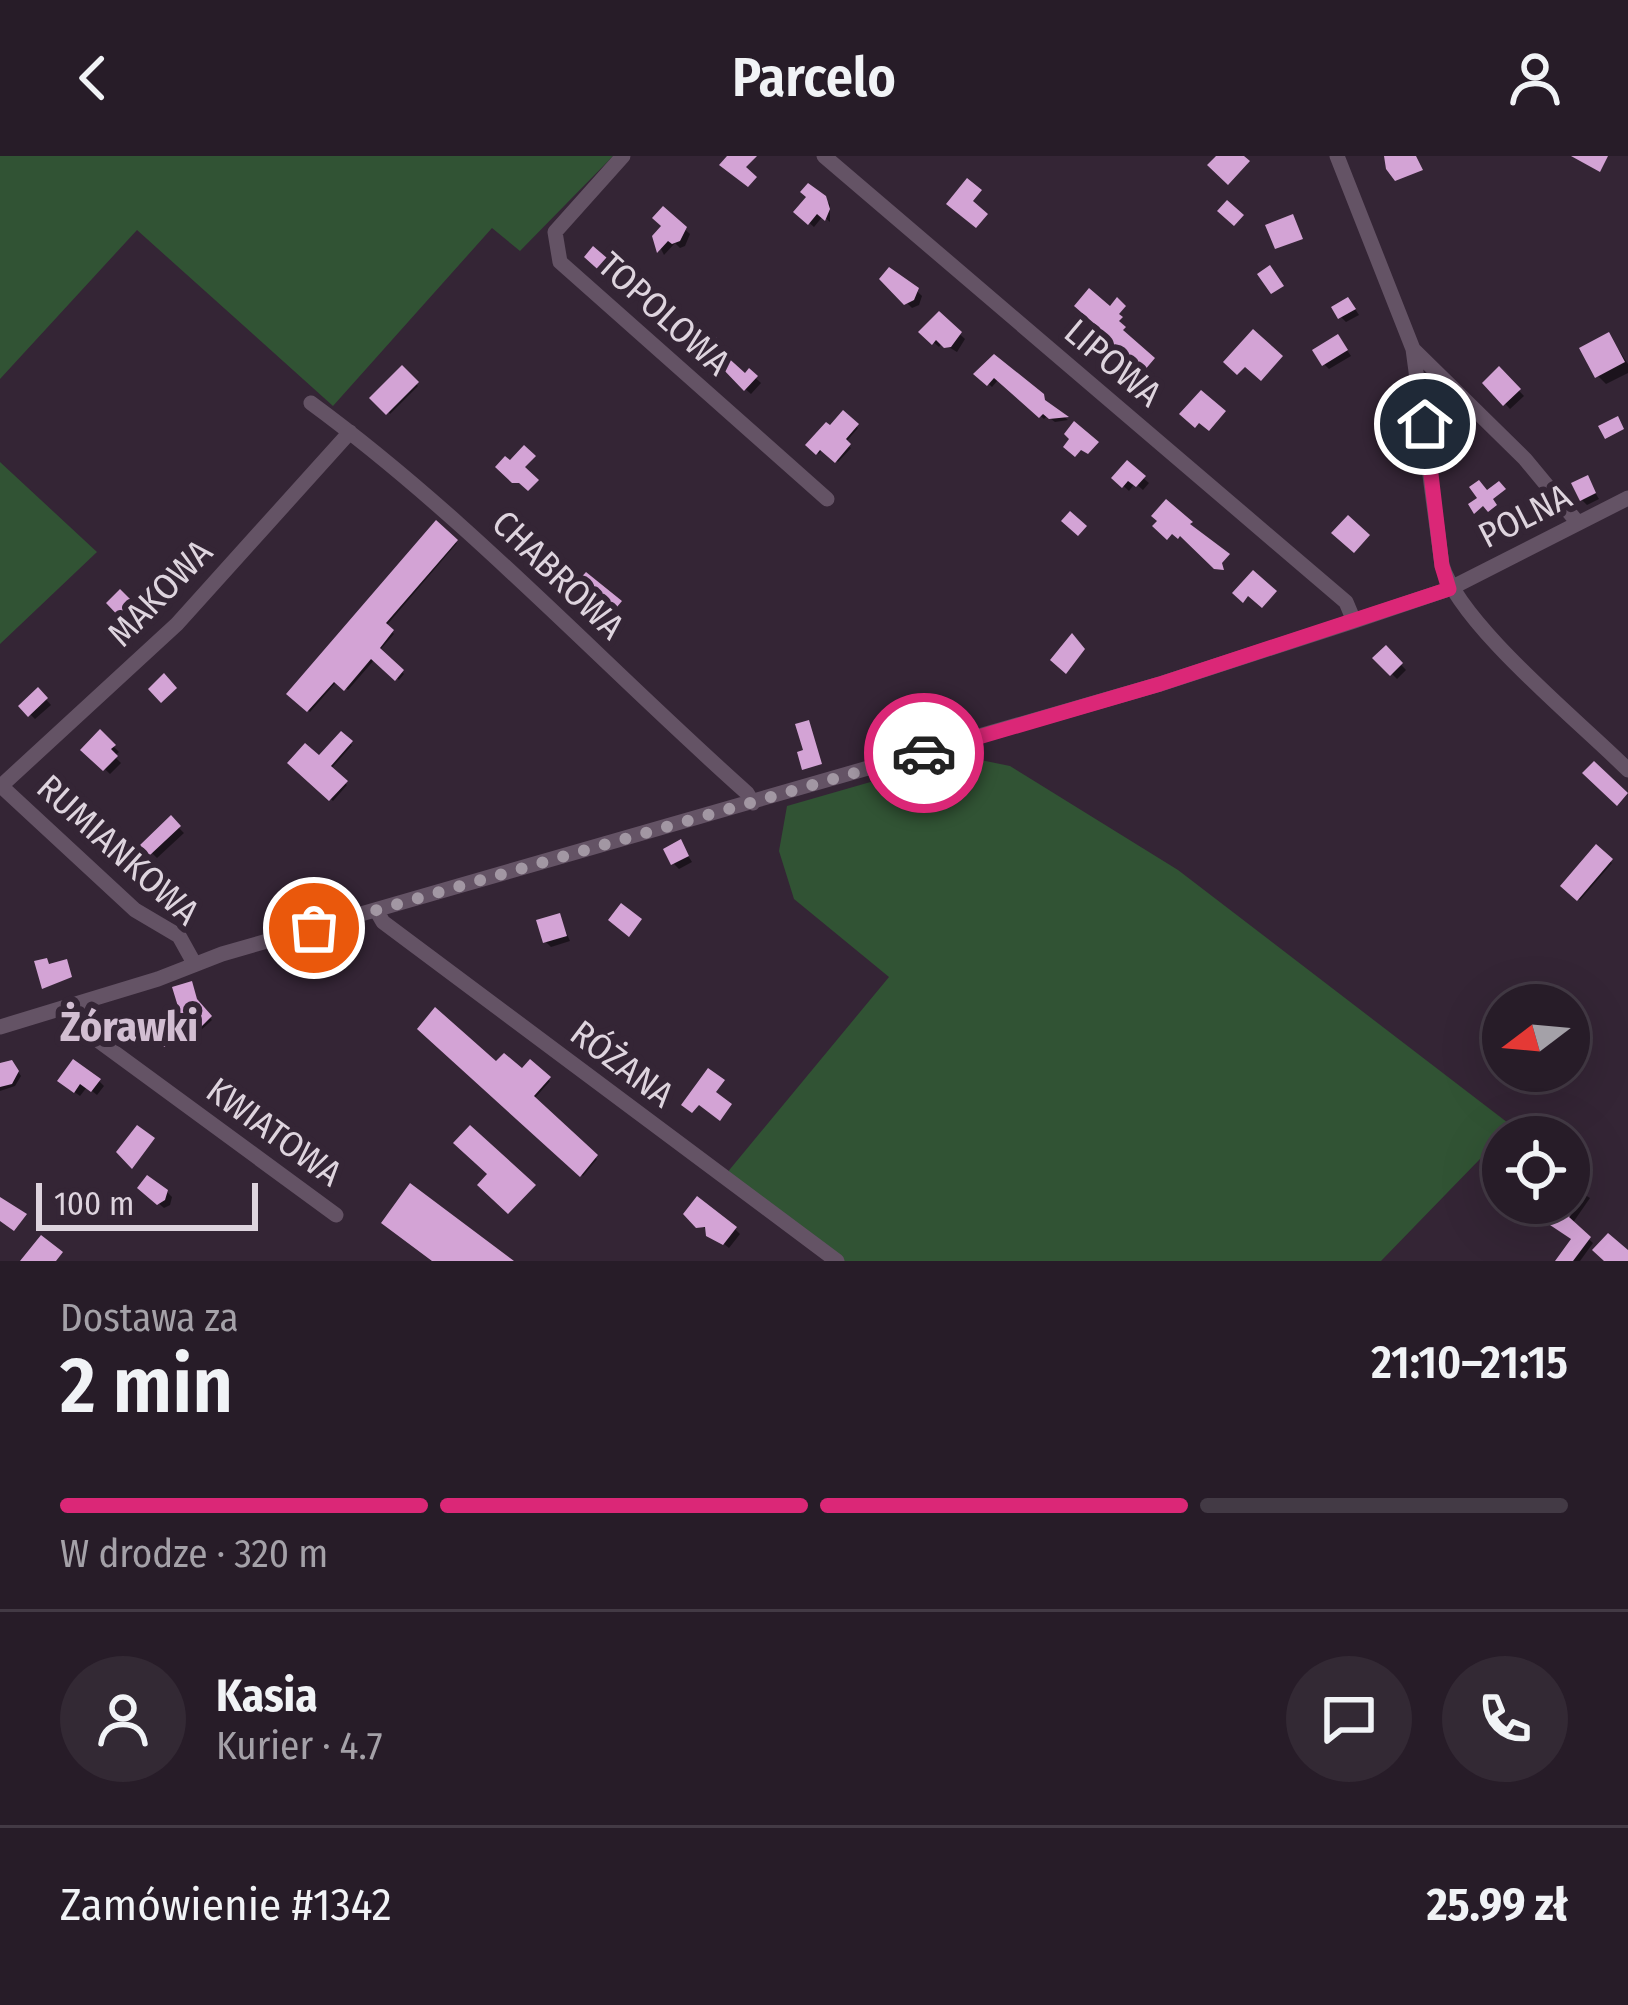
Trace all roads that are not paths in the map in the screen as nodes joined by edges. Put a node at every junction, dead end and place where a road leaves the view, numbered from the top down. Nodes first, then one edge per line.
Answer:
1 (623, 156) edge
2 (824, 156) edge
3 (1337, 156) edge
4 (1413, 349) junction
5 (311, 403) dead end
6 (350, 432) junction
7 (1628, 498) edge
8 (827, 499) dead end
9 (1578, 523) junction
10 (1449, 589) junction
11 (1354, 621) junction
12 (1628, 770) edge
13 (0, 785) edge
14 (752, 803) junction
15 (376, 910) junction
16 (194, 963) junction
17 (67, 1008) junction
18 (0, 1027) edge
19 (336, 1215) dead end
20 (837, 1261) edge

1 - 8 street, TOPOLOWA
2 - 11 street, LIPOWA
3 - 4 street
4 - 9 street
4 - 10 street
5 - 6 street, CHABROWA
6 - 13 street, MAKOWA
6 - 14 street, CHABROWA
7 - 9 street, POLNA
9 - 10 street, POLNA
10 - 11 street
10 - 12 street
11 - 14 street
13 - 16 street, RUMIANKOWA
14 - 15 street
15 - 16 street
15 - 20 street, RÓŻANA
16 - 17 street
17 - 18 street
17 - 19 street, KWIATOWA

